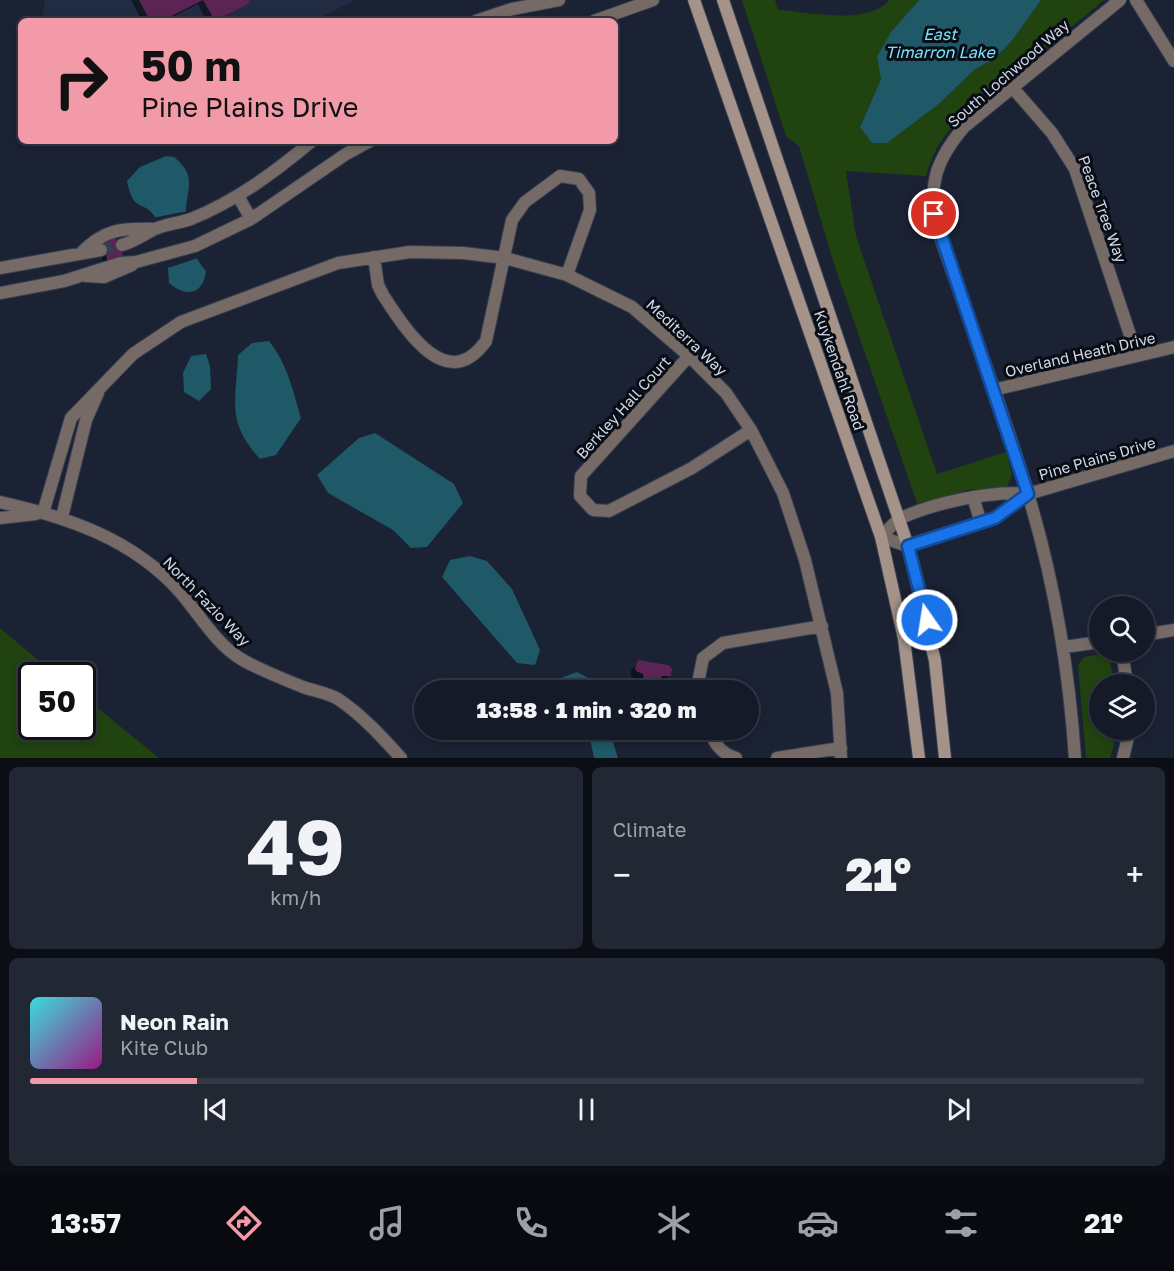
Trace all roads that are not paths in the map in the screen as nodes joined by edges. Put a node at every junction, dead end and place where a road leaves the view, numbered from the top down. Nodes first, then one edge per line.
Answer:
1 (559, 0) edge
2 (653, 0) edge
3 (694, 0) edge
4 (723, 0) edge
5 (1120, 0) edge
6 (1136, 0) edge
7 (485, 18) edge
8 (602, 18) edge
9 (1174, 61) edge
10 (1012, 87) junction
11 (308, 144) edge
12 (364, 144) edge
13 (238, 196) junction
14 (251, 219) junction
15 (156, 229) junction
16 (122, 244) tunnel mouth
17 (101, 250) tunnel mouth
18 (80, 254) junction
19 (374, 257) junction
20 (505, 258) junction
21 (0, 268) edge
22 (85, 275) junction
23 (567, 275) junction
24 (0, 293) edge
25 (1174, 347) edge
26 (689, 356) junction
27 (1137, 356) junction
28 (102, 384) junction
29 (993, 390) junction
30 (751, 430) junction
31 (1174, 451) edge
32 (1028, 494) junction
33 (973, 497) junction
34 (0, 502) edge
35 (43, 513) junction
36 (62, 517) junction
37 (0, 518) edge
38 (900, 519) junction
39 (981, 523) junction
40 (881, 537) junction
41 (908, 546) junction
42 (822, 626) junction
43 (1174, 630) edge
44 (1155, 633) edge
45 (1089, 644) edge
46 (1064, 647) junction
47 (700, 680) edge
48 (713, 740) edge
49 (1127, 740) edge
50 (841, 753) edge
51 (401, 758) edge
52 (736, 758) edge
53 (777, 758) edge
54 (919, 758) edge
55 (945, 758) edge
56 (1075, 758) edge
57 (1123, 758) edge

1 - 7 street
2 - 8 street
3 - 40 main road, Kuykendahl Road
4 - 38 main road, Kuykendahl Road
5 - 10 street, South Lochwood Way
6 - 9 street
10 - 27 street, Peace Tree Way
10 - 29 street, South Lochwood Way
11 - 13 street
12 - 14 street
13 - 14 street
13 - 15 street
14 - 22 street
15 - 16 street
15 - 18 street
17 - 18 street
18 - 21 street
18 - 22 street
19 - 20 street, Mediterra Way
19 - 20 street
19 - 28 street, Mediterra Way
20 - 23 street, Mediterra Way
20 - 23 street
22 - 24 street
23 - 26 street, Mediterra Way
25 - 27 street, Overland Heath Drive
26 - 30 street, Mediterra Way
26 - 30 street, Berkley Hall Court
27 - 29 street, Overland Heath Drive
28 - 35 street, Mediterra Way
28 - 36 street, Mediterra Way
29 - 32 street
30 - 42 street, Mediterra Way
31 - 32 street, Pine Plains Drive
32 - 33 street, Pine Plains Drive
32 - 39 street, Pine Plains Drive
32 - 46 street
33 - 38 street, Pine Plains Drive
33 - 39 street
34 - 35 street, North Fazio Way
35 - 36 street, North Fazio Way
35 - 37 street, North Fazio Way
36 - 51 street, North Fazio Way
38 - 40 street, Pine Plains Drive
38 - 41 main road, Kuykendahl Road
39 - 41 street, Pine Plains Drive
40 - 41 street
40 - 54 main road, Kuykendahl Road
41 - 55 main road, Kuykendahl Road
42 - 47 street
42 - 50 street, Mediterra Way
43 - 44 street
45 - 46 street
46 - 56 street
48 - 52 street
49 - 57 street
50 - 53 street

